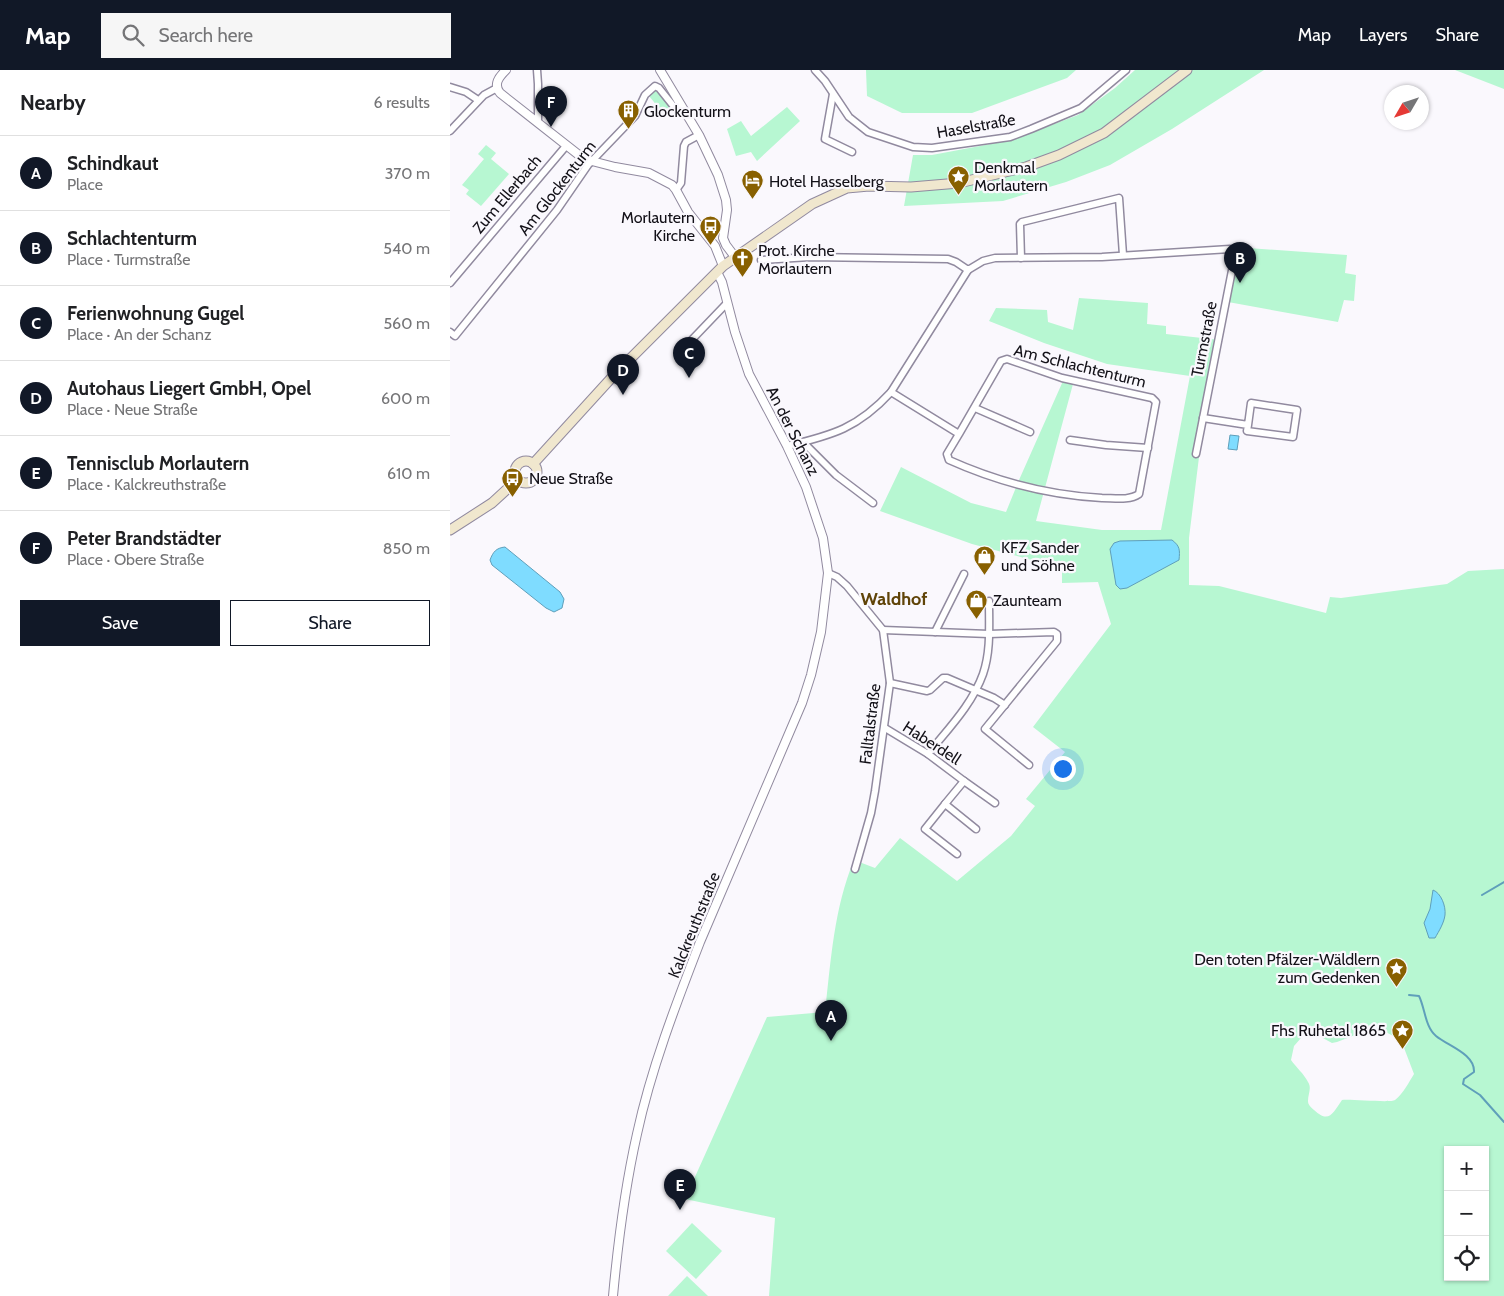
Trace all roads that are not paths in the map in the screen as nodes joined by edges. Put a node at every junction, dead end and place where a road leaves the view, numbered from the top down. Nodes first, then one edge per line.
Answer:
1 (506, 70) edge
2 (537, 70) edge
3 (660, 70) edge
4 (815, 70) edge
5 (1126, 70) edge
6 (1187, 70) edge
7 (450, 87) edge
8 (497, 88) junction
9 (833, 94) junction
10 (478, 100) junction
11 (682, 108) junction
12 (538, 122) junction
13 (450, 131) edge
14 (699, 135) junction
15 (566, 146) junction
16 (852, 152) dead end
17 (592, 162) junction
18 (676, 190) junction
19 (724, 241) junction
20 (714, 246) junction
21 (1123, 255) junction
22 (735, 257) junction
23 (1021, 258) junction
24 (761, 260) dead end
25 (720, 269) junction
26 (968, 270) junction
27 (450, 283) edge
28 (727, 303) junction
29 (453, 334) edge
30 (682, 350) dead end
31 (891, 392) junction
32 (975, 408) junction
33 (1203, 418) junction
34 (1248, 425) junction
35 (1030, 432) dead end
36 (959, 434) junction
37 (1070, 440) dead end
38 (802, 442) junction
39 (787, 446) junction
40 (1148, 448) junction
41 (1196, 454) dead end
42 (534, 464) junction
43 (517, 480) junction
44 (873, 503) dead end
45 (450, 530) edge
46 (828, 573) junction
47 (964, 574) dead end
48 (989, 601) dead end
49 (883, 630) junction
50 (935, 632) junction
51 (989, 634) junction
52 (890, 683) junction
53 (975, 690) junction
54 (1005, 705) junction
55 (885, 728) junction
56 (928, 754) junction
57 (1029, 764) dead end
58 (964, 780) junction
59 (995, 803) dead end
60 (945, 804) junction
61 (976, 829) dead end
62 (957, 854) dead end
63 (854, 869) dead end
64 (613, 1296) edge

1 - 8 street
2 - 12 street
3 - 11 street
4 - 9 street, Haselstraße
5 - 9 street, Haselstraße
6 - 22 main road
7 - 10 street
8 - 10 street
8 - 12 street
9 - 16 street
10 - 13 street
11 - 14 street
11 - 17 street, Am Glockenturm
12 - 15 street
14 - 18 street
14 - 19 street
15 - 17 street
15 - 27 street, Zum Ellerbach
17 - 18 street
17 - 29 street, Am Glockenturm
18 - 20 street, An der Schanz
19 - 20 street
19 - 22 street
20 - 25 street, An der Schanz
21 - 23 street, Turmstraße
21 - 23 street
21 - 33 street, Turmstraße
22 - 25 main road
23 - 26 street, Turmstraße
24 - 26 street
25 - 28 street, An der Schanz
25 - 42 main road
26 - 31 street
28 - 30 street
28 - 39 street, An der Schanz
31 - 36 street
31 - 38 street
32 - 35 street
32 - 36 street, Am Schlachtenturm
32 - 40 street, Am Schlachtenturm
33 - 34 street
33 - 41 street, Turmstraße
34 - 34 street
36 - 40 street, Am Schlachtenturm
37 - 40 street
38 - 39 street
38 - 44 street
39 - 46 street, An der Schanz
42 - 43 main road
42 - 43 main road
43 - 45 main road
46 - 49 street
46 - 64 street, Kalckreuthstraße
47 - 50 street
48 - 51 street
49 - 50 street
49 - 52 street, Falltalstraße
50 - 51 street
51 - 53 street
51 - 54 street
52 - 53 street
52 - 55 street, Falltalstraße
53 - 54 street
53 - 56 street
54 - 57 street
55 - 56 street, Haberdell
55 - 63 street, Falltalstraße
56 - 58 street, Haberdell
58 - 59 street, Haberdell
58 - 60 street, Haberdell
60 - 61 street
60 - 62 street, Haberdell

